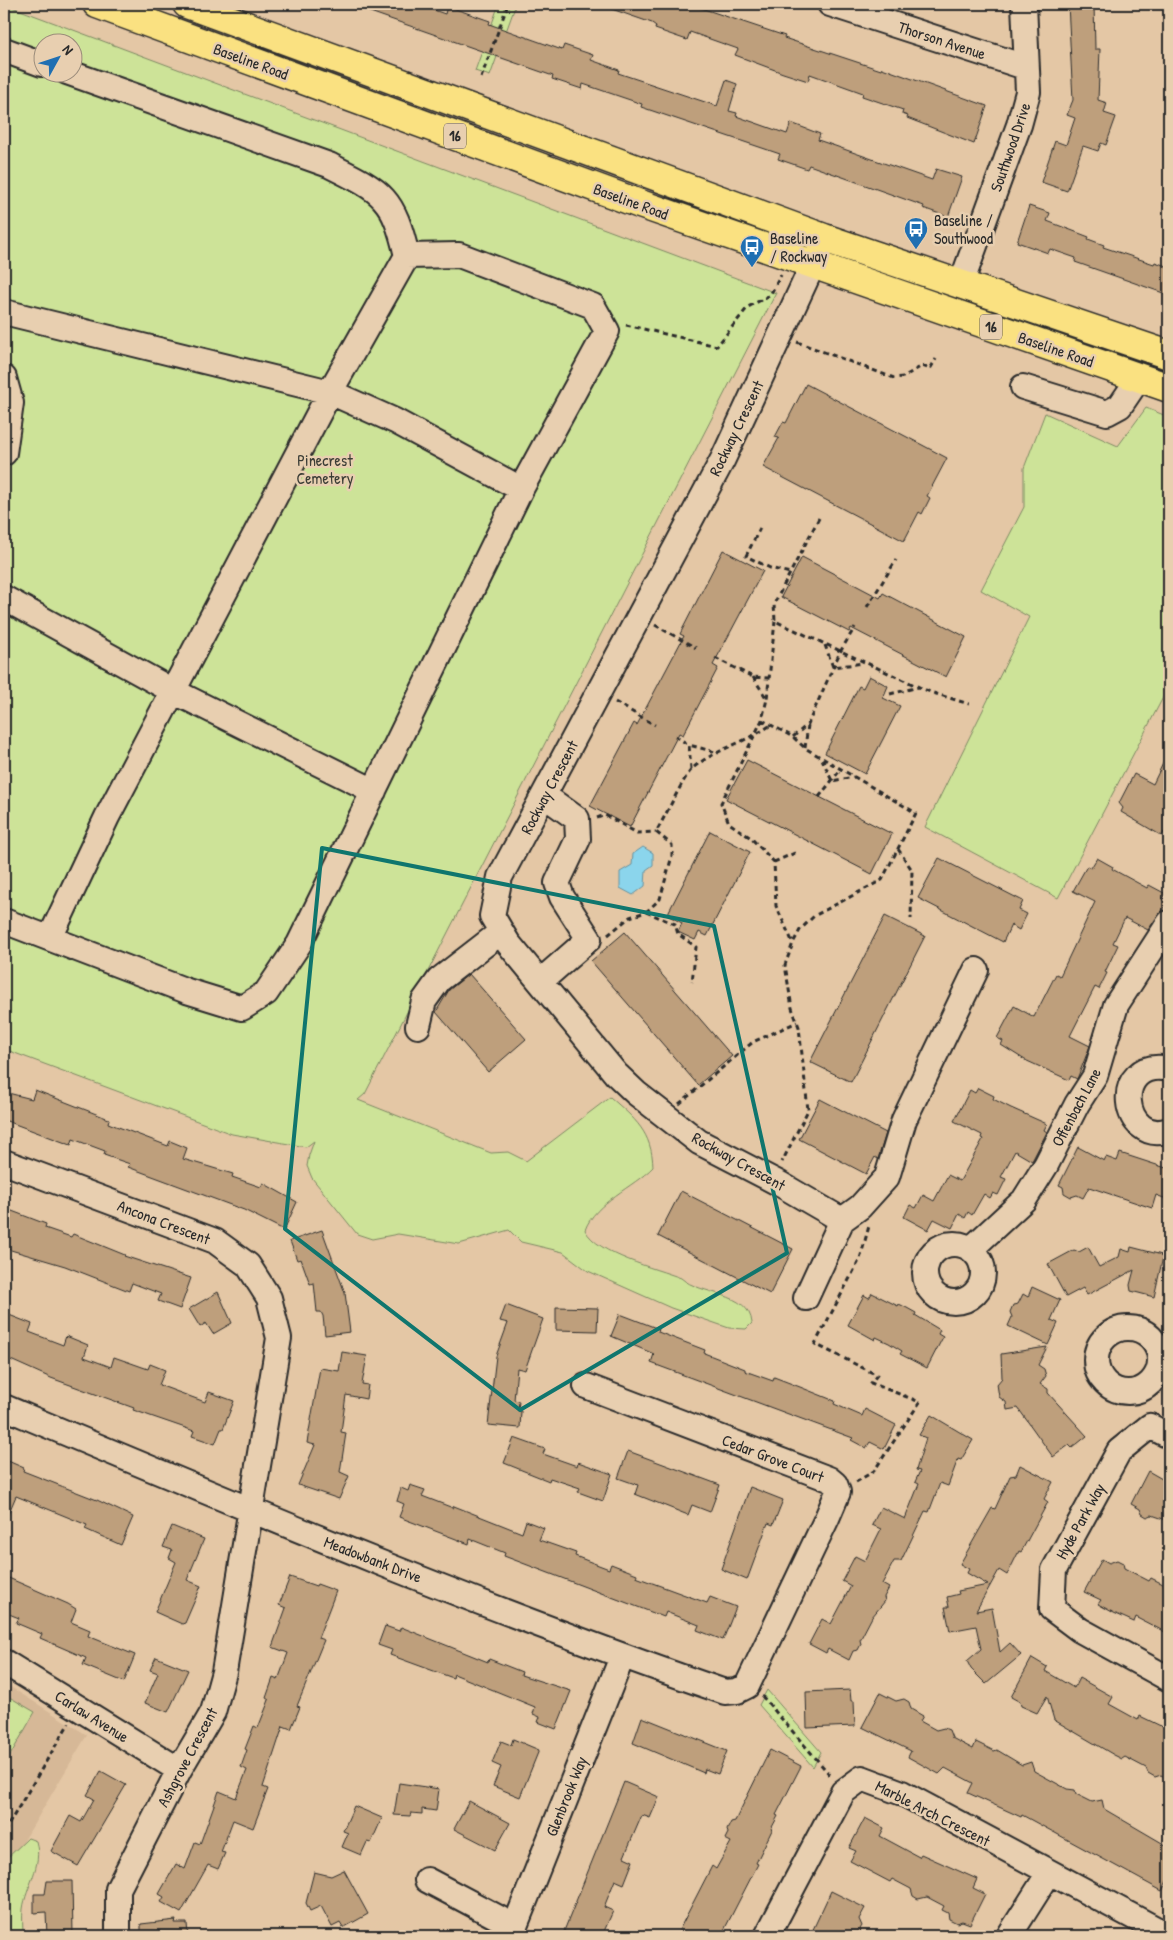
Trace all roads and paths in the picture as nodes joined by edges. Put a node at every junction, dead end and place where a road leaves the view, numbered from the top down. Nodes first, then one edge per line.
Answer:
1 (97, 4) edge
2 (187, 4) edge
3 (508, 4) edge
4 (830, 4) edge
5 (1024, 4) edge
6 (4, 50) edge
7 (32, 60) edge
8 (1026, 67) junction
9 (82, 77) edge
10 (481, 78) dead end
11 (824, 238) junction
12 (407, 256) junction
13 (814, 266) junction
14 (781, 274) dead end
15 (961, 284) junction
16 (4, 312) edge
17 (601, 319) junction
18 (794, 341) dead end
19 (1169, 355) edge
20 (936, 360) dead end
21 (4, 378) edge
22 (1139, 378) junction
23 (1023, 387) dead end
24 (1169, 388) edge
25 (330, 392) junction
26 (4, 454) edge
27 (522, 489) junction
28 (819, 518) dead end
29 (760, 528) dead end
30 (896, 560) dead end
31 (790, 573) junction
32 (4, 598) edge
33 (867, 607) dead end
34 (640, 616) junction
35 (774, 620) junction
36 (855, 627) dead end
37 (825, 645) junction
38 (696, 648) dead end
39 (840, 652) junction
40 (715, 658) dead end
41 (864, 663) junction
42 (833, 667) junction
43 (753, 677) junction
44 (769, 678) junction
45 (920, 687) junction
46 (173, 691) junction
47 (598, 693) junction
48 (890, 694) dead end
49 (767, 699) junction
50 (969, 704) dead end
51 (762, 720) junction
52 (808, 724) junction
53 (655, 725) dead end
54 (771, 725) junction
55 (675, 736) dead end
56 (753, 737) junction
57 (793, 737) junction
58 (690, 745) junction
59 (805, 748) junction
60 (719, 753) junction
61 (822, 758) junction
62 (692, 769) junction
63 (841, 769) junction
64 (855, 777) junction
65 (832, 780) junction
66 (374, 791) junction
67 (545, 796) junction
68 (819, 797) dead end
69 (577, 826) junction
70 (656, 832) junction
71 (898, 848) junction
72 (798, 852) dead end
73 (774, 862) junction
74 (646, 912) junction
75 (911, 919) dead end
76 (4, 921) edge
77 (1169, 923) edge
78 (501, 932) junction
79 (50, 938) junction
80 (589, 939) junction
81 (793, 943) junction
82 (976, 970) dead end
83 (541, 981) junction
84 (692, 982) dead end
85 (797, 1022) junction
86 (418, 1026) dead end
87 (1169, 1069) edge
88 (1094, 1076) junction
89 (1129, 1089) junction
90 (666, 1116) junction
91 (1169, 1130) edge
92 (4, 1162) edge
93 (773, 1181) junction
94 (870, 1196) junction
95 (842, 1220) junction
96 (971, 1249) dead end
97 (806, 1298) dead end
98 (586, 1386) dead end
99 (1134, 1392) dead end
100 (4, 1407) edge
101 (1146, 1429) junction
102 (1169, 1436) edge
103 (838, 1492) junction
104 (251, 1511) junction
105 (622, 1657) junction
106 (4, 1662) edge
107 (1169, 1679) edge
108 (747, 1686) junction
109 (78, 1708) junction
110 (179, 1770) junction
111 (843, 1792) junction
112 (4, 1832) edge
113 (1049, 1873) junction
114 (427, 1880) dead end
115 (512, 1931) edge
116 (118, 1936) edge
117 (767, 1936) edge
118 (1009, 1936) edge
119 (1169, 1936) edge

1 - 13 main road, Baseline Road / 16
2 - 11 main road, Baseline Road / 16
3 - 10 path
4 - 8 street, Thorson Avenue
5 - 8 street, Southwood Drive
6 - 7 street
8 - 15 street, Southwood Drive
9 - 12 street
11 - 13 street, Rockway Crescent
11 - 15 main road, Baseline Road / 16
12 - 17 street
12 - 25 street
13 - 22 main road, Baseline Road / 16
13 - 34 street, Rockway Crescent
14 - 17 path
15 - 19 main road, Baseline Road / 16
16 - 25 street
17 - 27 street
18 - 20 path
21 - 26 street
22 - 23 street
22 - 24 main road, Baseline Road / 16
25 - 27 street
25 - 46 street
27 - 66 street
28 - 31 path
29 - 31 path
30 - 33 path
31 - 35 path
32 - 46 street
34 - 38 path
34 - 47 street, Rockway Crescent
35 - 37 path
35 - 44 path
36 - 39 path
37 - 39 path
37 - 42 path
39 - 41 path
39 - 42 path
40 - 43 path
41 - 42 path
41 - 45 path
42 - 52 path
43 - 44 path
43 - 49 path
44 - 49 path
45 - 48 path
45 - 50 path
46 - 66 street
46 - 79 street
47 - 53 path
47 - 67 street, Rockway Crescent
49 - 51 path
51 - 54 path
51 - 56 path
52 - 57 path
52 - 59 path
54 - 56 path
54 - 57 path
55 - 58 path
56 - 60 path
56 - 73 path
57 - 59 path
58 - 60 path
58 - 62 path
59 - 61 path
60 - 62 path
61 - 63 path
61 - 65 path
62 - 70 path
63 - 64 path
63 - 65 path
64 - 65 path
64 - 71 path
65 - 68 path
66 - 79 street
67 - 69 street
67 - 78 street, Rockway Crescent
69 - 70 path
69 - 80 street
70 - 74 path
71 - 75 path
71 - 81 path
72 - 73 path
73 - 81 path
74 - 80 path
74 - 84 path
76 - 79 street
77 - 88 street, Offenbach Lane
78 - 83 street, Rockway Crescent
78 - 86 street
80 - 83 street
81 - 85 path
82 - 94 street
83 - 90 street, Rockway Crescent
85 - 90 path
85 - 93 path
87 - 89 street
88 - 89 street
88 - 96 street, Offenbach Lane
89 - 91 street
90 - 93 street, Rockway Crescent
92 - 104 street, Ancona Crescent
93 - 95 street, Rockway Crescent
94 - 95 street
94 - 103 path
95 - 97 street
98 - 103 street, Cedar Grove Court
99 - 101 street
100 - 104 street, Meadowbank Drive
101 - 102 street
101 - 107 street, Hyde Park Way
103 - 108 street, Cedar Grove Court
104 - 105 street, Meadowbank Drive
104 - 110 street, Ashgrove Crescent
105 - 108 street, Meadowbank Drive
105 - 115 street, Glenbrook Way
106 - 109 street, Carlaw Avenue
108 - 111 path
109 - 110 street, Carlaw Avenue
109 - 112 path
110 - 116 street, Ashgrove Crescent
111 - 113 street, Marble Arch Crescent
111 - 117 street, Marble Arch Crescent
113 - 118 street
113 - 119 street, Marble Arch Crescent
114 - 115 street

